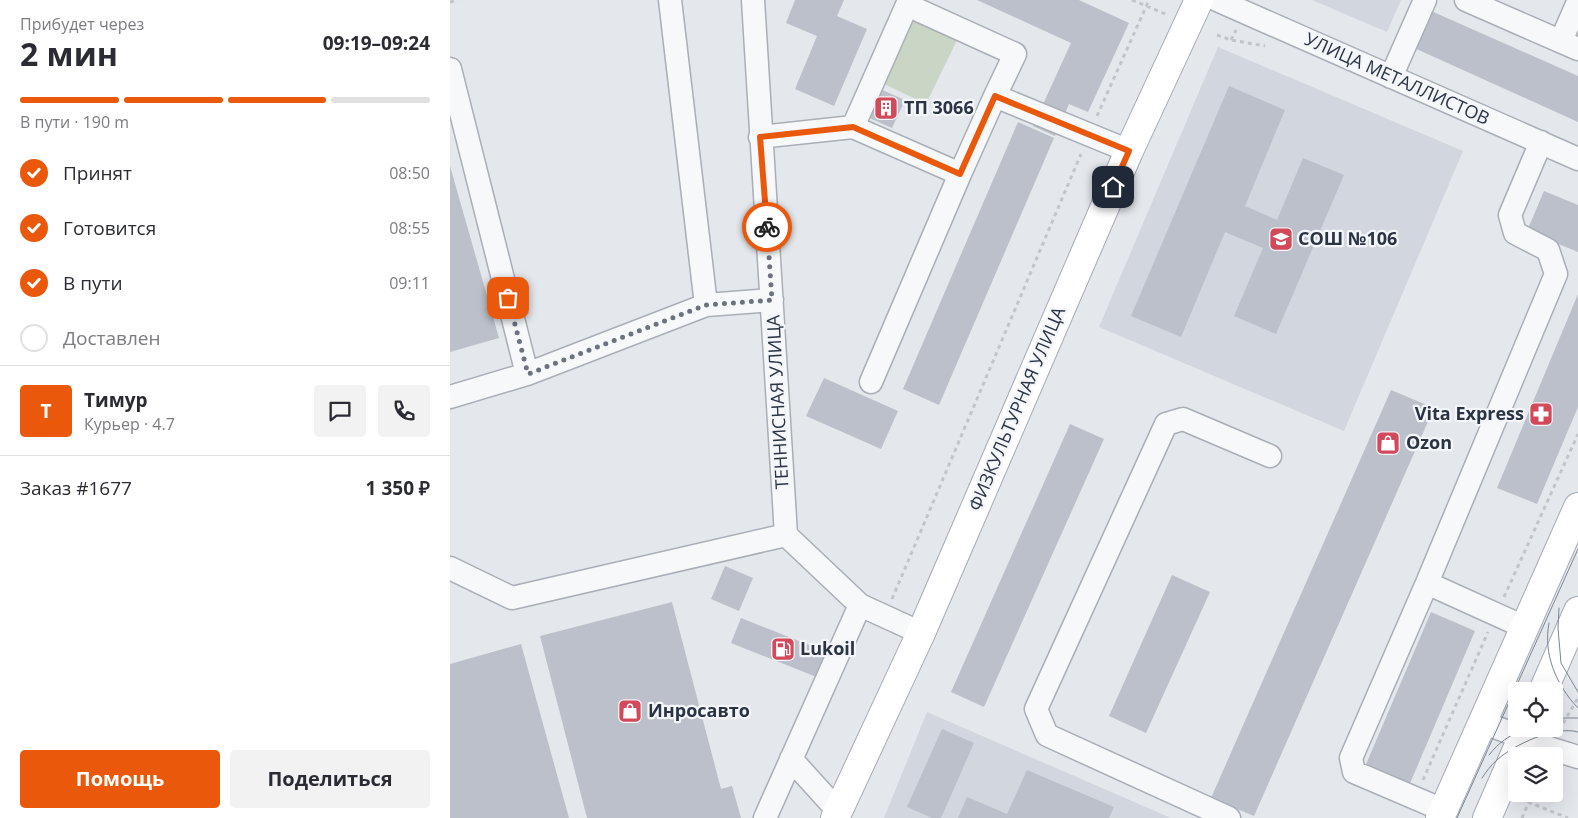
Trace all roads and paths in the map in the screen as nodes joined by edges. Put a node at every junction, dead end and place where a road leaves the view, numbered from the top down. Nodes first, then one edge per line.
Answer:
1 (458, 0) edge
2 (670, 0) edge
3 (752, 0) edge
4 (1132, 0) edge
5 (1149, 0) edge
6 (1199, 0) edge
7 (1217, 0) edge
8 (1425, 0) edge
9 (1466, 0) edge
10 (450, 2) edge
11 (1578, 2) edge
12 (1146, 6) junction
13 (1170, 16) dead end
14 (1569, 45) edge
15 (450, 68) edge
16 (1391, 77) junction
17 (995, 96) junction
18 (853, 127) junction
19 (1089, 135) junction
20 (760, 137) junction
21 (1541, 142) junction
22 (1129, 151) junction
23 (1578, 159) edge
24 (960, 174) junction
25 (772, 300) junction
26 (706, 305) junction
27 (528, 374) junction
28 (870, 382) dead end
29 (450, 397) edge
30 (1270, 456) dead end
31 (1578, 507) edge
32 (786, 535) junction
33 (450, 568) edge
34 (1427, 583) junction
35 (860, 605) junction
36 (1577, 615) edge
37 (884, 617) junction
38 (1524, 627) junction
39 (920, 633) junction
40 (1547, 682) edge
41 (1578, 698) edge
42 (1482, 722) junction
43 (1508, 729) edge
44 (1523, 737) edge
45 (1529, 737) edge
46 (1547, 747) edge
47 (1553, 747) edge
48 (1563, 753) edge
49 (1578, 757) edge
50 (791, 759) junction
51 (1528, 802) joint
52 (837, 814) edge
53 (1441, 814) edge
54 (765, 818) edge
55 (1229, 818) edge
56 (1487, 818) edge
57 (1522, 818) edge
58 (1568, 818) edge

1 - 10 path
2 - 26 street
3 - 20 street, ТЕННИСНАЯ УЛИЦА
4 - 12 path
5 - 12 path
6 - 22 main road, ФИЗКУЛЬТУРНАЯ УЛИЦА
7 - 16 street, УЛИЦА МЕТАЛЛИСТОВ
8 - 16 street
9 - 14 street
11 - 14 street
12 - 13 path
12 - 19 path
15 - 27 street
16 - 21 street, УЛИЦА МЕТАЛЛИСТОВ
17 - 18 street
17 - 19 street
17 - 24 street
18 - 20 street
18 - 24 street
19 - 22 street
19 - 37 path
20 - 25 street, ТЕННИСНАЯ УЛИЦА
21 - 23 street, УЛИЦА МЕТАЛЛИСТОВ
21 - 34 street
22 - 39 main road, ФИЗКУЛЬТУРНАЯ УЛИЦА
24 - 28 street
25 - 26 street
25 - 32 street, ТЕННИСНАЯ УЛИЦА
26 - 27 street
27 - 29 street
30 - 55 street
31 - 38 main road
32 - 33 street
32 - 35 street
34 - 38 street
34 - 53 street
35 - 37 street
35 - 50 street
36 - 40 main road
37 - 39 street
38 - 42 main road
39 - 52 main road, ФИЗКУЛЬТУРНАЯ УЛИЦА
41 - 47 path
42 - 43 street
42 - 53 main road
44 - 56 main road
45 - 46 street
48 - 49 street
50 - 52 street
50 - 54 street
51 - 57 path
51 - 58 path

